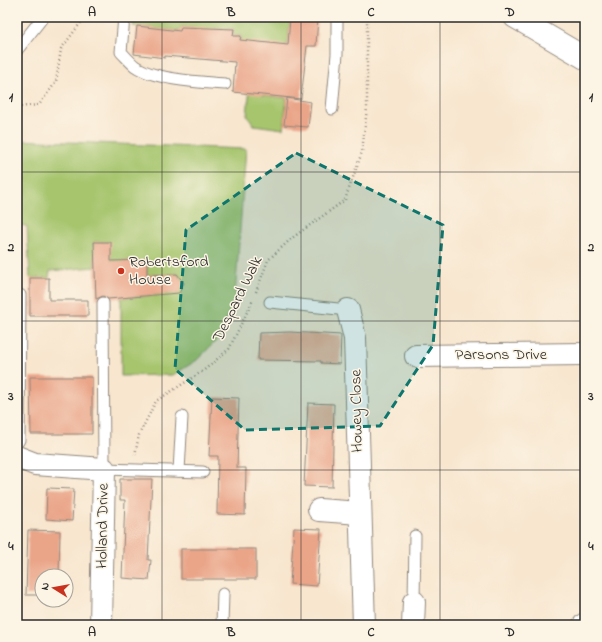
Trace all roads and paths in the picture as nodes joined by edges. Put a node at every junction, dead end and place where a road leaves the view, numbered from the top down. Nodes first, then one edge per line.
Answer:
1 (43, 17) edge
2 (85, 17) edge
3 (124, 17) edge
4 (337, 17) edge
5 (367, 17) edge
6 (515, 17) edge
7 (17, 50) edge
8 (585, 58) edge
9 (225, 84) dead end
10 (17, 107) edge
11 (332, 109) dead end
12 (17, 295) edge
13 (270, 302) dead end
14 (103, 303) dead end
15 (348, 310) joint
16 (585, 354) edge
17 (416, 356) dead end
18 (182, 417) dead end
19 (17, 443) edge
20 (17, 456) edge
21 (104, 469) junction
22 (131, 469) junction
23 (179, 471) junction
24 (203, 472) dead end
25 (319, 510) dead end
26 (360, 513) junction
27 (415, 536) dead end
28 (223, 594) dead end
29 (414, 602) joint
30 (101, 625) edge
31 (222, 625) edge
32 (364, 625) edge
33 (413, 625) edge

1 - 7 lane
2 - 10 path
3 - 9 lane
4 - 11 lane
5 - 22 path, Despard Walk
6 - 8 street
12 - 19 lane
13 - 15 lane
14 - 21 lane
15 - 26 street, Howey Close
16 - 17 street, Parsons Drive
18 - 23 lane
20 - 21 street, Holland Drive
21 - 22 lane
21 - 30 street, Holland Drive
22 - 23 lane
23 - 24 lane
25 - 26 street
26 - 32 street, Howey Close
27 - 29 lane
28 - 31 lane
29 - 33 street

